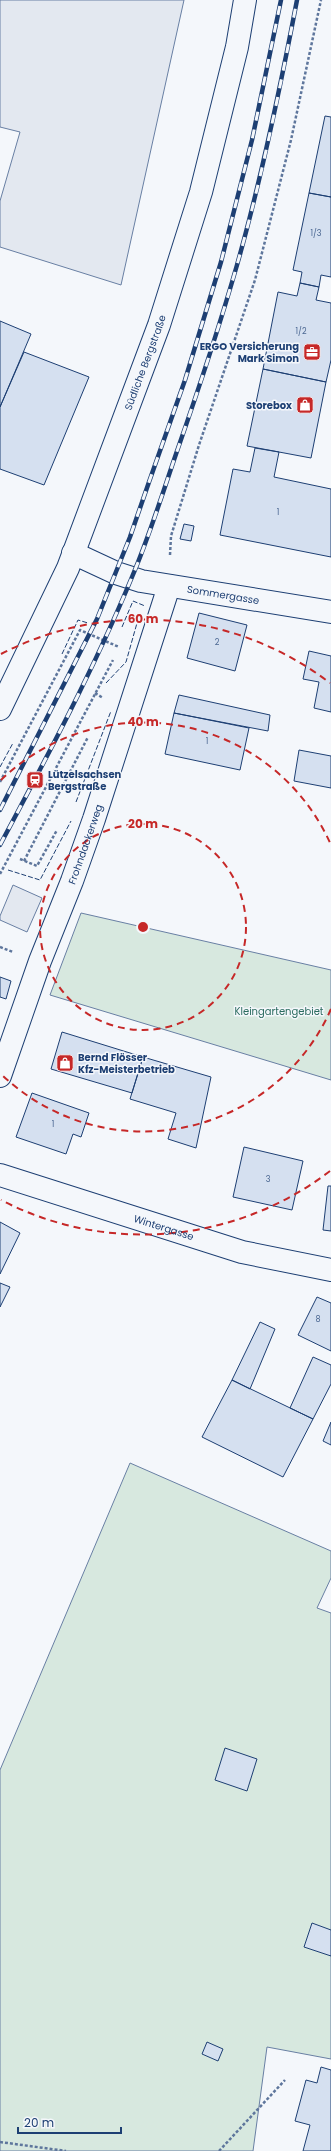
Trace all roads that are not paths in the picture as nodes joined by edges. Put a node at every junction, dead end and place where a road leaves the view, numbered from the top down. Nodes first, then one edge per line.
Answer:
1 (245, 0) edge
2 (71, 560) junction
3 (169, 586) junction
4 (331, 612) edge
5 (0, 709) edge
6 (0, 1076) edge
7 (0, 1175) edge
8 (331, 1270) edge

1 - 2 street, Südliche Bergstraße
2 - 3 street, Sommergasse
2 - 5 street, Südliche Bergstraße
3 - 4 street, Sommergasse
3 - 6 street, Frohndackerweg
7 - 8 street, Wintergasse

